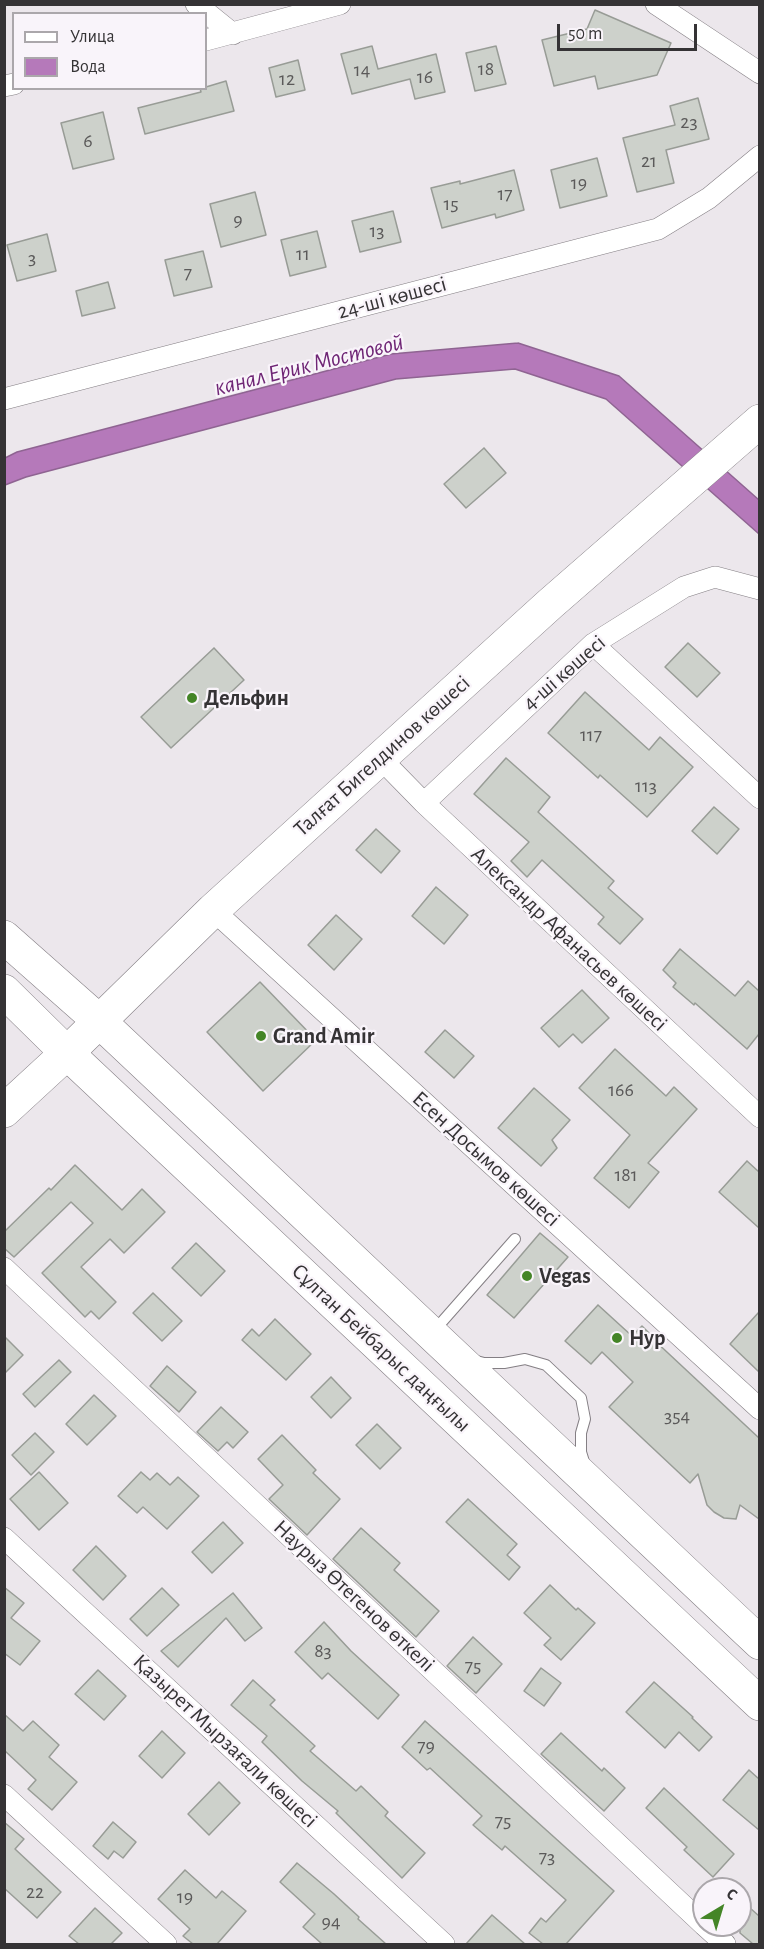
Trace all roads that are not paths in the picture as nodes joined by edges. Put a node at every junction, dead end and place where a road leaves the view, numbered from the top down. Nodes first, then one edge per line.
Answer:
1 (340, 4) edge
2 (656, 4) edge
3 (207, 13) edge
4 (233, 34) junction
5 (207, 40) edge
6 (759, 73) edge
7 (759, 156) edge
8 (4, 399) edge
9 (759, 420) edge
10 (759, 589) edge
11 (593, 644) junction
12 (380, 758) junction
13 (759, 798) edge
14 (424, 803) junction
15 (213, 910) junction
16 (4, 937) edge
17 (55, 982) junction
18 (134, 986) junction
19 (12, 998) edge
20 (99, 1021) junction
21 (128, 1048) junction
22 (67, 1053) junction
23 (105, 1088) junction
24 (15, 1101) edge
25 (759, 1118) edge
26 (515, 1239) dead end
27 (4, 1268) edge
28 (441, 1344) junction
29 (759, 1409) edge
30 (589, 1483) junction
31 (4, 1538) edge
32 (759, 1643) edge
33 (759, 1704) edge
34 (4, 1795) edge
35 (692, 1914) edge
36 (157, 1942) edge
37 (444, 1944) edge

1 - 4 street
2 - 6 street
3 - 4 street
4 - 5 street
7 - 8 street, 24-ші көшесі
9 - 12 main road, Талғат Бигелдинов көшесі
10 - 11 street, 4-ші көшесі
11 - 13 street
11 - 14 street, 4-ші көшесі
12 - 14 street, Александр Афанасьев көшесі
12 - 15 main road, Талғат Бигелдинов көшесі
14 - 25 street, Александр Афанасьев көшесі
15 - 18 main road, Талғат Бигелдинов көшесі
15 - 29 street, Есен Досымов көшесі
16 - 17 main road, Сұлтан Бейбарыс даңғылы
17 - 18 main road
17 - 20 main road, Сұлтан Бейбарыс даңғылы
18 - 20 main road, Талғат Бигелдинов көшесі
18 - 21 main road
19 - 22 main road, Сұлтан Бейбарыс даңғылы
19 - 24 main road
20 - 21 main road, Сұлтан Бейбарыс даңғылы
20 - 22 main road, Талғат Бигелдинов көшесі
21 - 28 main road, Сұлтан Бейбарыс даңғылы
22 - 23 main road, Сұлтан Бейбарыс даңғылы
22 - 24 main road, Талғат Бигелдинов көшесі
23 - 24 main road
23 - 33 main road, Сұлтан Бейбарыс даңғылы
26 - 28 lane
27 - 35 street, Наурыз Өтегенов өткелі
28 - 30 main road, Сұлтан Бейбарыс даңғылы
28 - 30 lane
30 - 32 main road, Сұлтан Бейбарыс даңғылы
31 - 37 street, Қазырет Мырзағали көшесі
34 - 36 street

